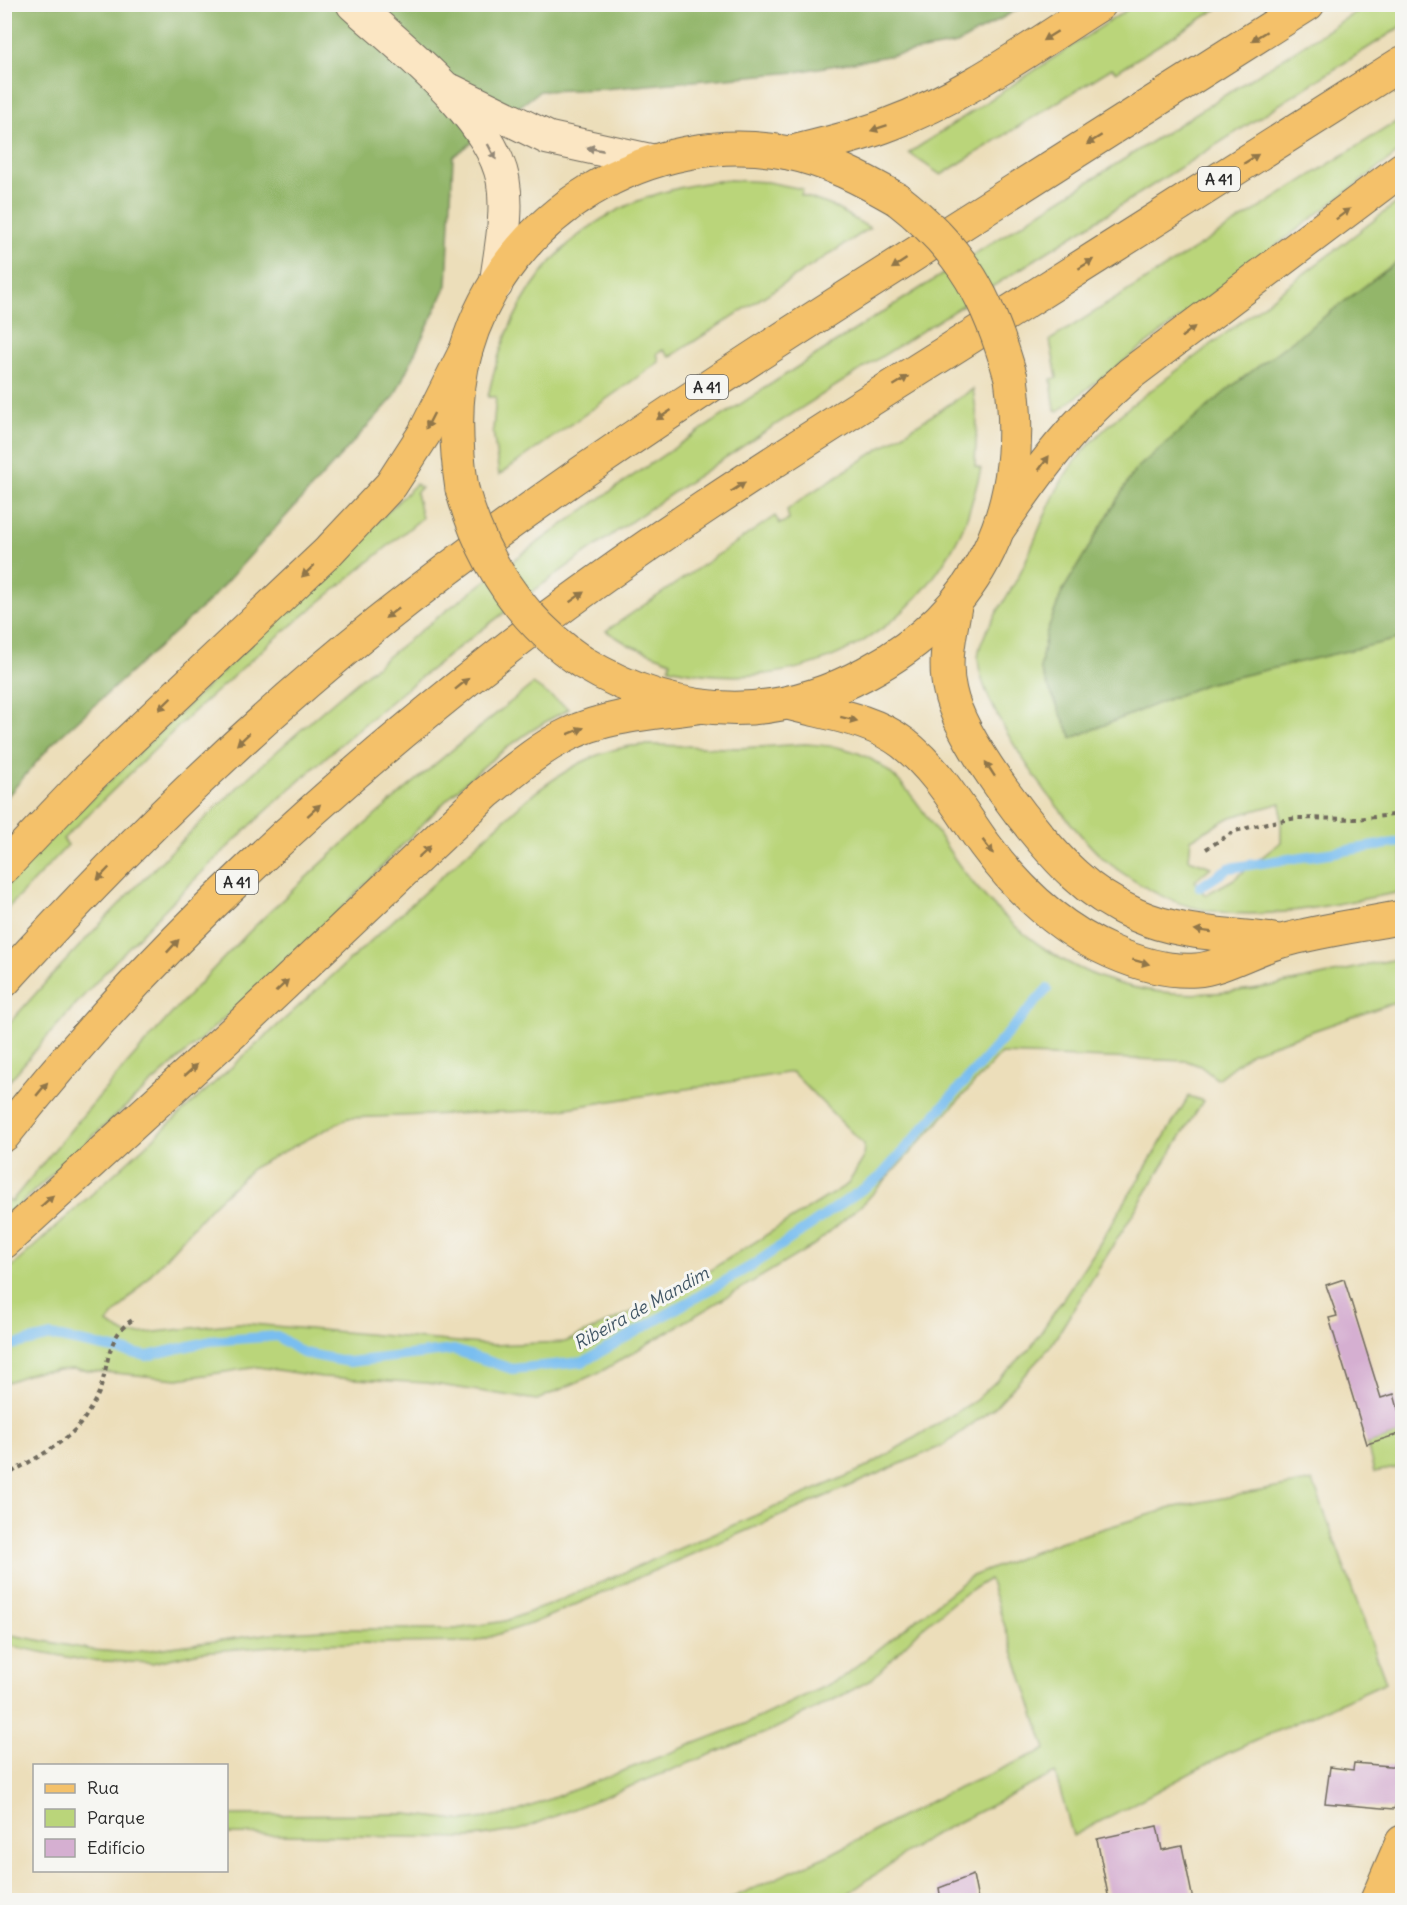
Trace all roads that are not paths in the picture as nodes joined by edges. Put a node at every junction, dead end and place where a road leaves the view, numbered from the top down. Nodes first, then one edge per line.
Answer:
1 (353, 4) edge
2 (1100, 4) edge
3 (1308, 4) edge
4 (1402, 63) edge
5 (446, 87) junction
6 (789, 153) junction
7 (653, 161) junction
8 (1402, 169) edge
9 (496, 285) junction
10 (466, 350) junction
11 (999, 528) junction
12 (955, 606) junction
13 (792, 704) junction
14 (697, 706) junction
15 (4, 867) edge
16 (1402, 917) edge
17 (1282, 940) junction
18 (4, 981) edge
19 (4, 1135) edge
20 (4, 1242) edge
21 (1402, 1842) edge
22 (1377, 1900) edge

1 - 5 main road
2 -> 6 main road
3 -> 18 main road, A 41
19 -> 4 main road, A 41
7 -> 5 main road
5 -> 9 main road
6 - 7 main road
6 - 11 main road, bridge
7 - 9 main road
11 -> 8 main road
9 - 10 main road
10 - 14 main road, bridge
10 -> 15 main road
11 - 12 main road
12 - 13 main road
17 -> 12 main road
13 - 14 main road
13 -> 17 main road
20 -> 14 main road
16 - 17 main road
21 - 22 main road

